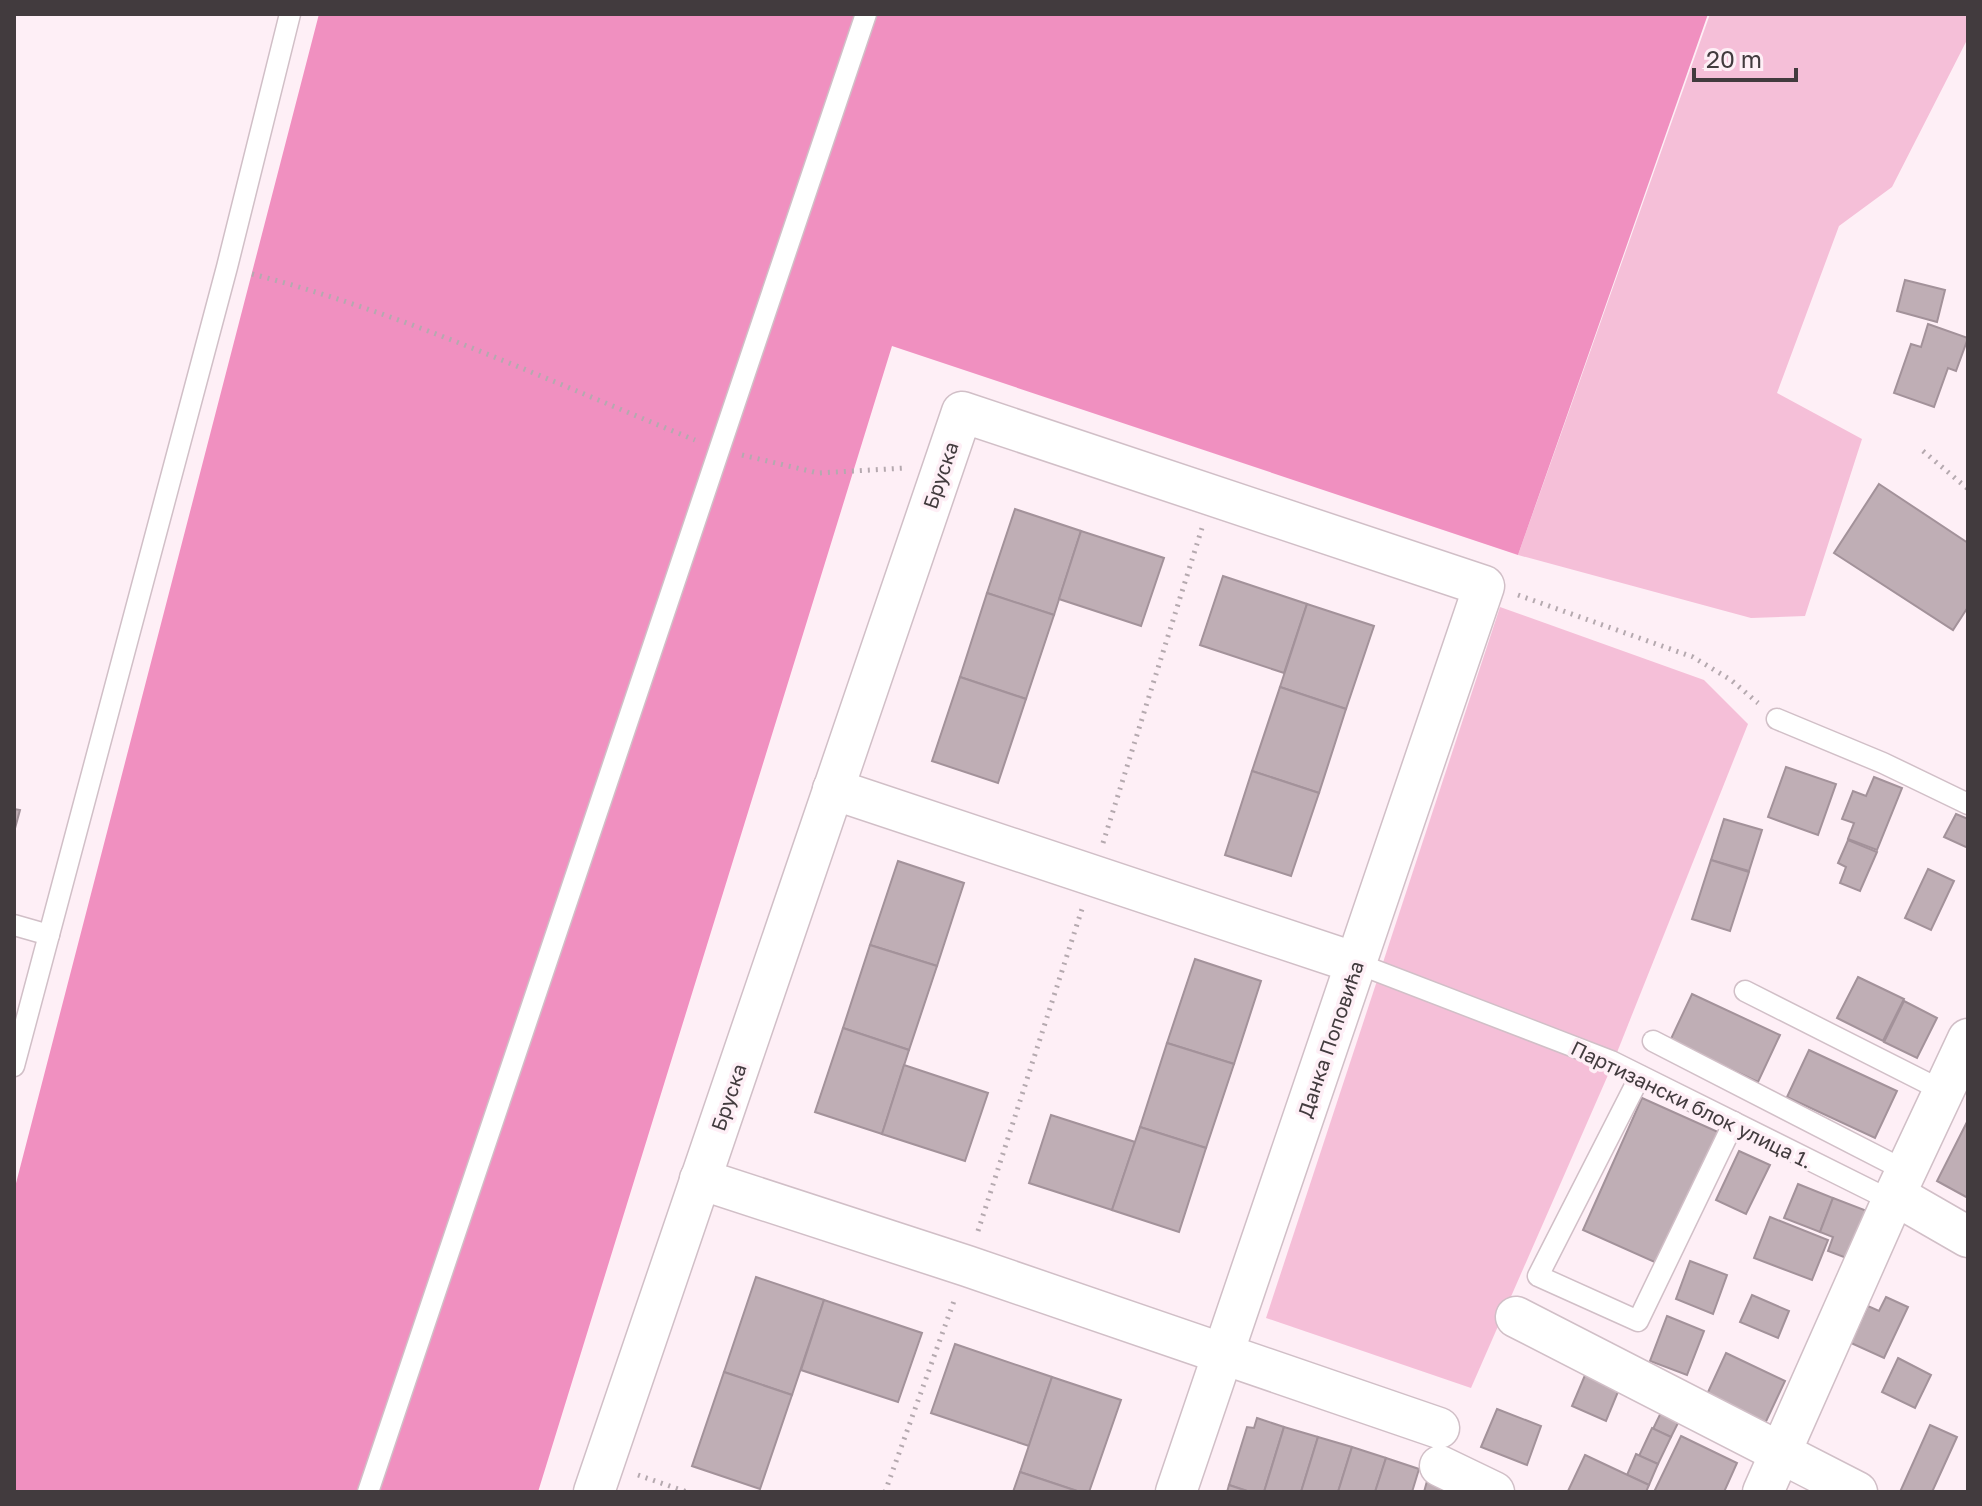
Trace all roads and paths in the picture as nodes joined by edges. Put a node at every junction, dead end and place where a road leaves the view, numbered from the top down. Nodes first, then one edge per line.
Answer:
1 (290, 14) edge
2 (866, 14) edge
3 (227, 267) junction
4 (717, 449) junction
5 (1923, 451) dead end
6 (943, 465) junction
7 (1968, 489) edge
8 (1213, 496) junction
9 (1484, 586) junction
10 (1777, 719) joint
11 (833, 789) junction
12 (1968, 804) edge
13 (1093, 875) junction
14 (14, 925) edge
15 (49, 935) junction
16 (1356, 963) junction
17 (1745, 991) dead end
18 (1968, 1039) edge
19 (1653, 1041) dead end
20 (14, 1066) edge
21 (1640, 1076) junction
22 (1943, 1091) junction
23 (1734, 1122) junction
24 (700, 1179) junction
25 (1897, 1189) junction
26 (1968, 1237) edge
27 (967, 1266) junction
28 (1516, 1317) dead end
29 (1224, 1354) junction
30 (1779, 1453) junction
31 (599, 1478) edge
32 (368, 1492) edge
33 (687, 1492) edge
34 (885, 1492) edge
35 (1176, 1492) edge
36 (1494, 1492) edge
37 (1763, 1492) edge
38 (1857, 1492) edge

1 - 3 lane
2 - 4 lane
3 - 4 path
3 - 15 lane
4 - 6 path
4 - 32 lane
5 - 7 path
6 - 8 street, Бруска
6 - 11 street, Бруска
8 - 9 street
8 - 13 path
9 - 10 path
9 - 16 street, Данка Поповића
10 - 12 lane
11 - 13 street
11 - 24 street, Бруска
13 - 16 street
13 - 27 path
14 - 15 lane
15 - 20 lane
16 - 21 lane, Партизански блок улица 1.
16 - 29 street, Данка Поповића
17 - 22 lane
18 - 22 street
19 - 25 lane, Партизански блок улица 1.
21 - 23 lane, Партизански блок улица 1.
21 - 23 lane
22 - 25 street
23 - 25 lane, Партизански блок улица 1.
24 - 27 street
24 - 31 street, Бруска
25 - 26 street
25 - 30 street
27 - 29 street
27 - 34 path
28 - 30 street
29 - 35 street, Данка Поповића
29 - 36 street
30 - 37 street
30 - 38 street
31 - 33 path

